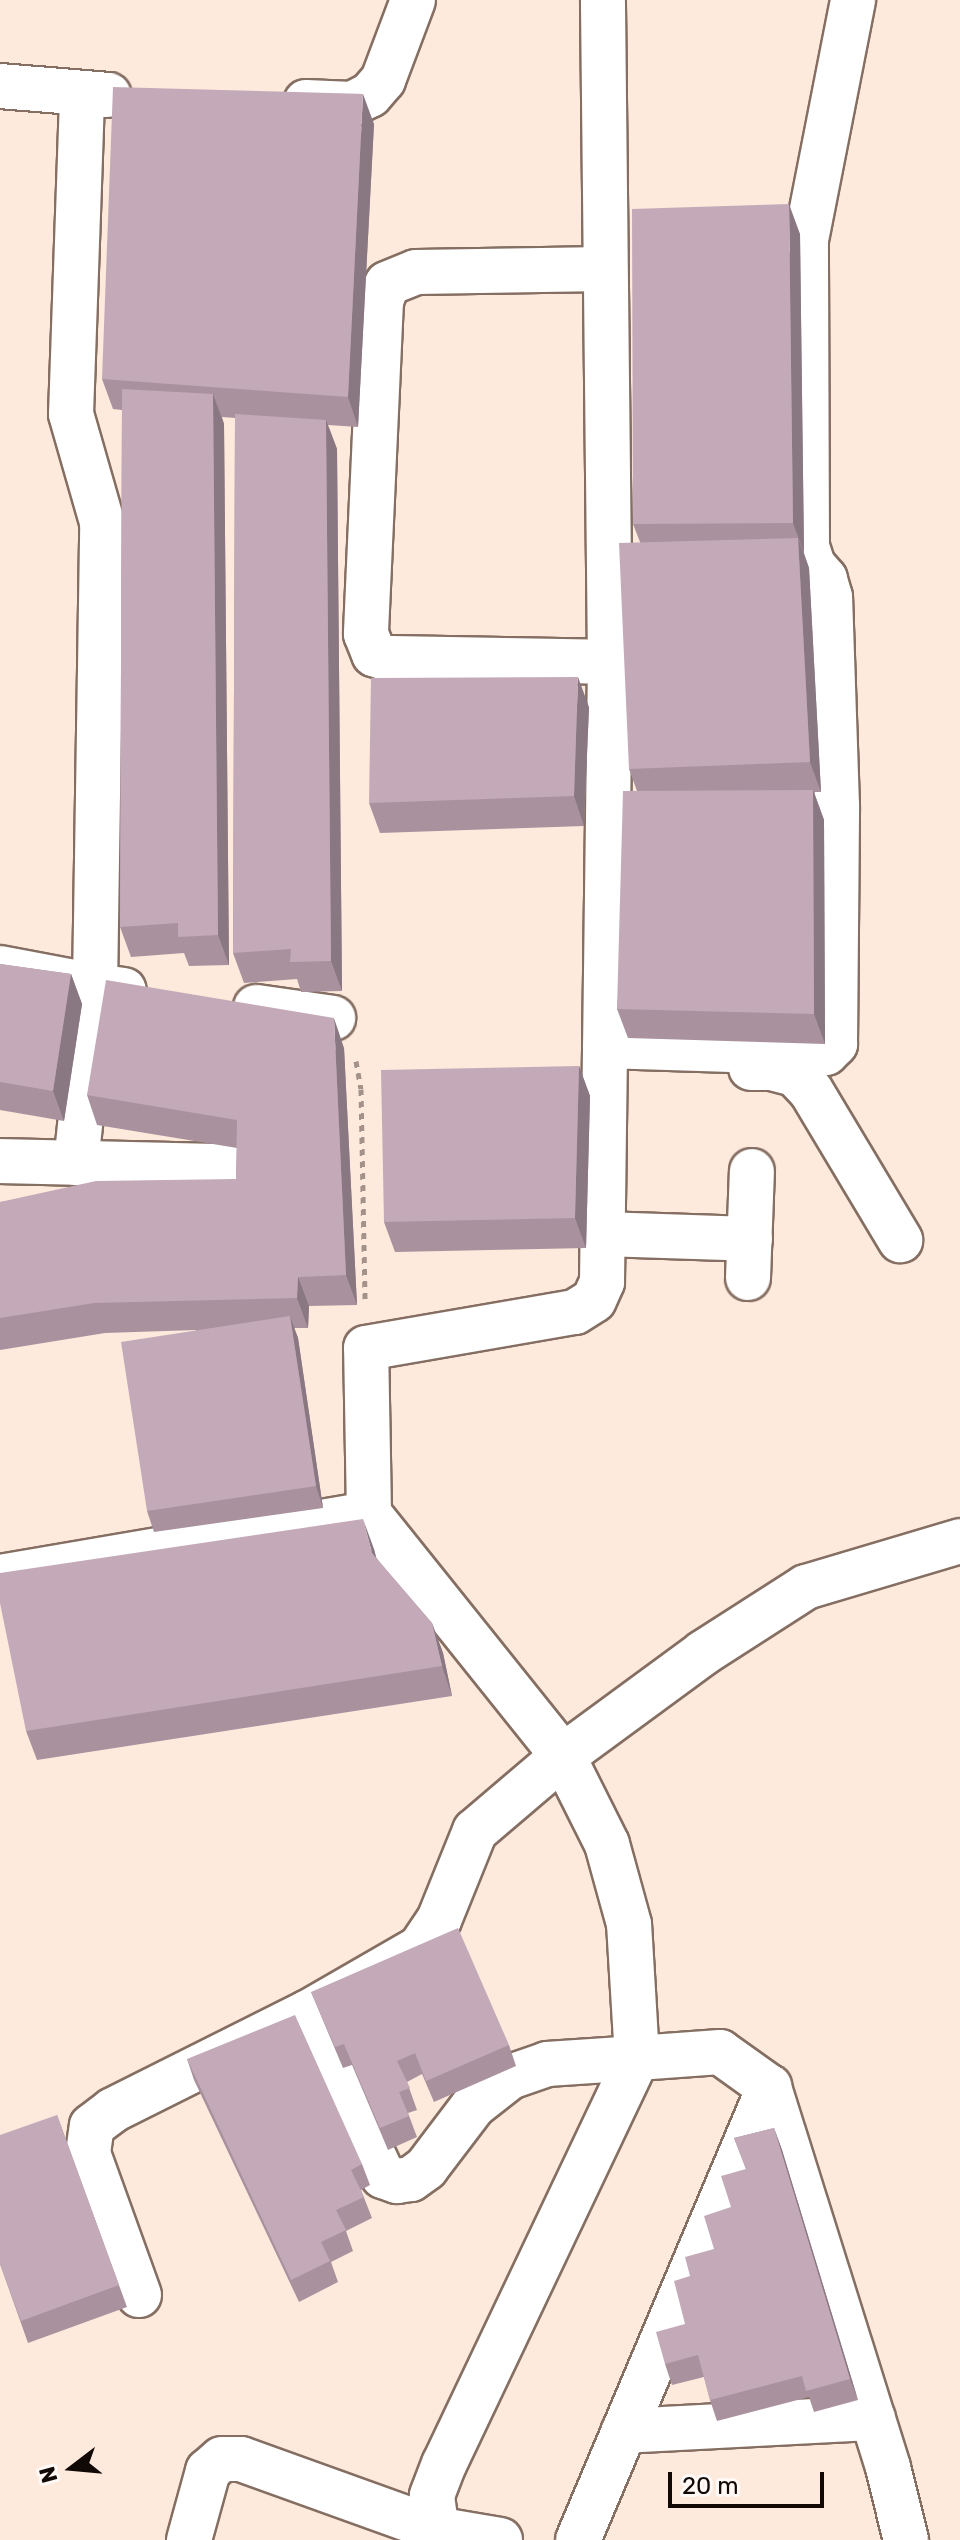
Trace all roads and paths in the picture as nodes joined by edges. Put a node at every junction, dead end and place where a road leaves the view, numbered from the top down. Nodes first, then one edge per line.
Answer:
1 (413, 0) edge
2 (603, 0) edge
3 (853, 0) edge
4 (0, 86) edge
5 (82, 94) junction
6 (146, 96) edge
7 (273, 101) edge
8 (810, 215) junction
9 (765, 217) edge
10 (605, 269) junction
11 (811, 560) junction
12 (765, 561) edge
13 (610, 662) junction
14 (837, 806) junction
15 (790, 807) edge
16 (651, 809) edge
17 (608, 810) junction
18 (0, 968) edge
19 (95, 986) junction
20 (169, 996) edge
21 (214, 1002) edge
22 (333, 1018) joint
23 (604, 1056) junction
24 (0, 1161) edge
25 (76, 1163) junction
26 (229, 1166) edge
27 (752, 1171) dead end
28 (602, 1234) junction
29 (900, 1240) dead end
30 (366, 1348) junction
31 (369, 1514) junction
32 (960, 1541) edge
33 (0, 1577) edge
34 (563, 1756) junction
35 (307, 2013) junction
36 (637, 2058) junction
37 (769, 2087) junction
38 (139, 2295) dead end
39 (873, 2418) junction
40 (624, 2431) junction
41 (436, 2535) edge
42 (189, 2540) edge
43 (500, 2540) edge
44 (578, 2540) edge
45 (906, 2540) edge

1 - 7 street
2 - 10 street
3 - 8 street
4 - 5 street
5 - 6 street
5 - 19 street
8 - 9 street
8 - 11 street
10 - 13 street
10 - 13 street
11 - 12 street
11 - 14 street
13 - 17 street
14 - 15 street
14 - 23 street
16 - 17 street
17 - 23 street
18 - 19 street
19 - 20 street
19 - 25 street
21 - 22 street
22 - 30 path
23 - 28 street
23 - 29 street
24 - 25 street
25 - 26 street
27 - 28 street
28 - 30 street
30 - 31 street
31 - 33 street
31 - 34 street
32 - 34 street
34 - 35 street
34 - 36 street
35 - 36 street
35 - 38 street
36 - 37 street
36 - 41 street
37 - 39 street
37 - 40 street
39 - 40 street
39 - 45 street
40 - 44 street
41 - 42 street
41 - 43 street

